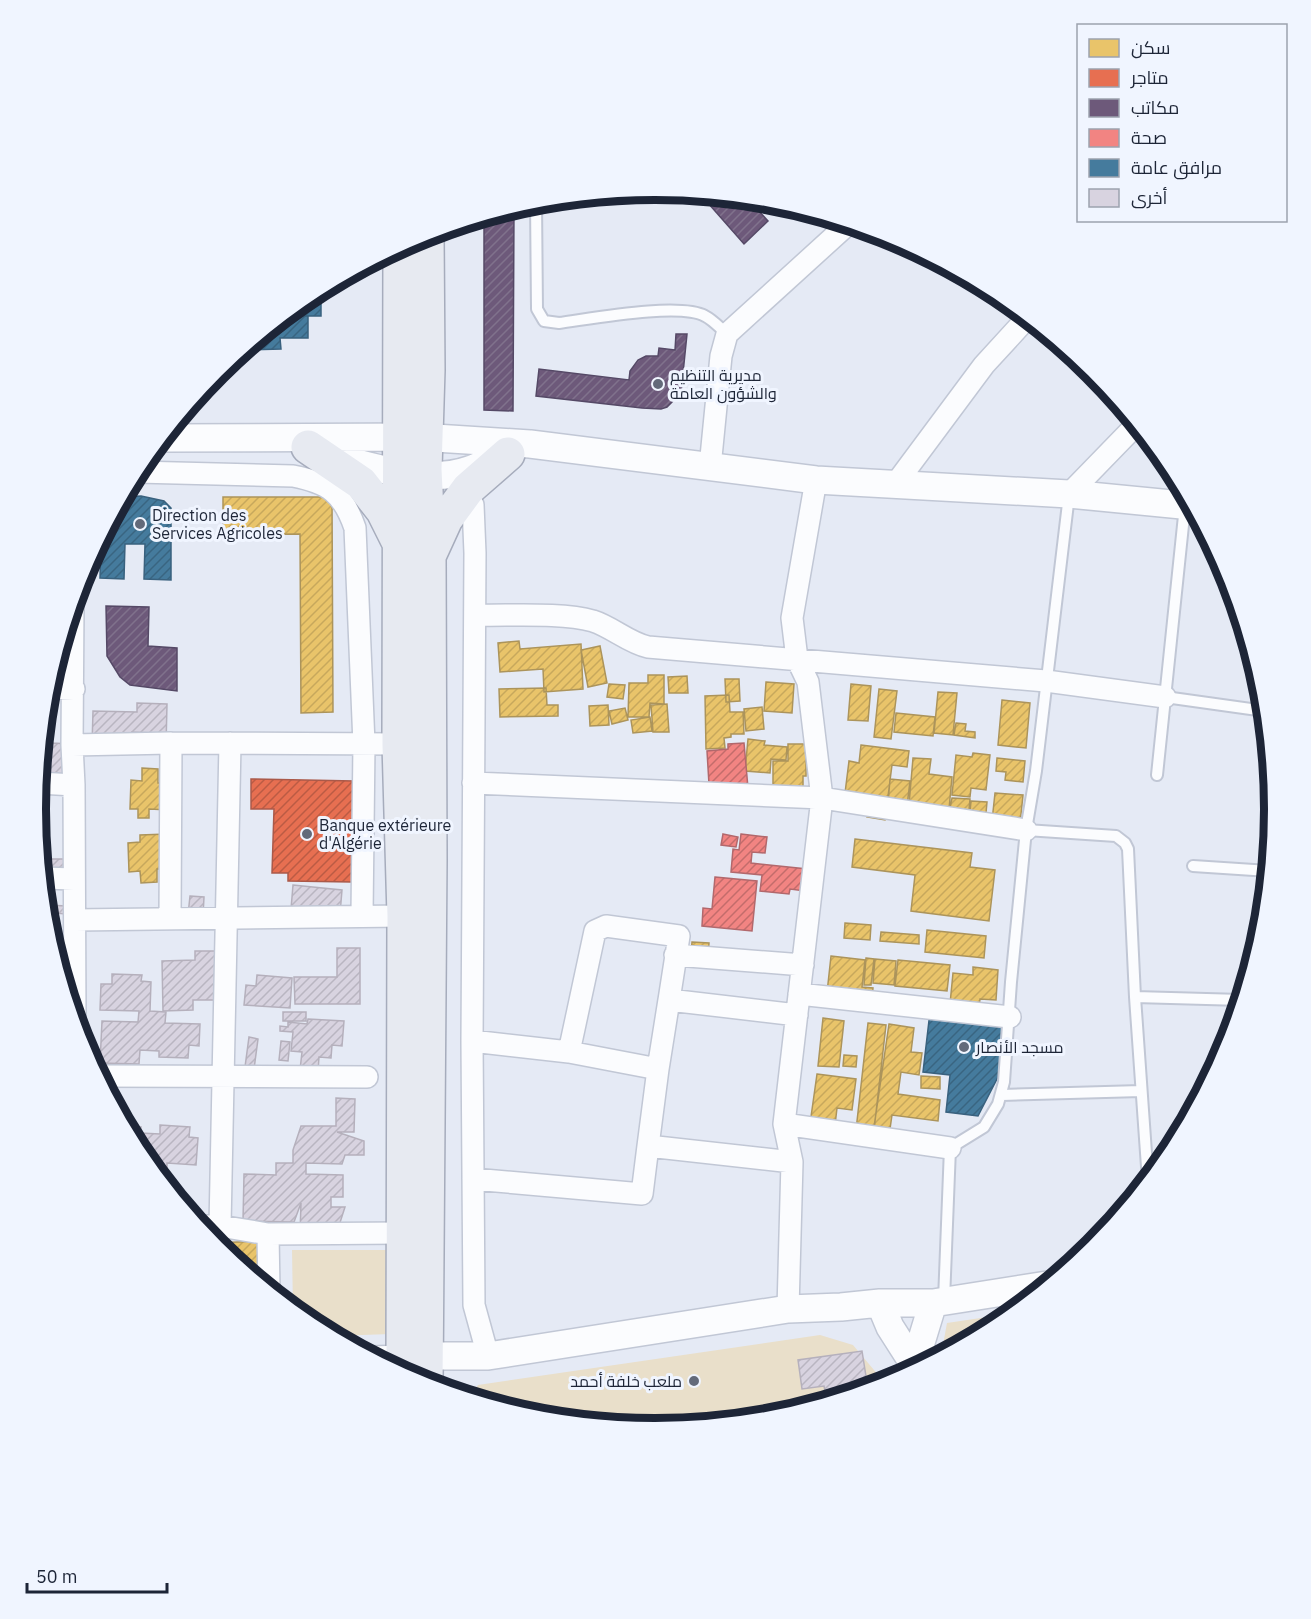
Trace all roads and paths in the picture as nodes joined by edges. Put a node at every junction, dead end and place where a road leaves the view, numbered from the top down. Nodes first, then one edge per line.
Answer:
1 (536, 212) edge
2 (841, 230) edge
3 (426, 245) edge
4 (401, 256) edge
5 (1022, 323) edge
6 (727, 334) junction
7 (1131, 430) edge
8 (413, 437) junction
9 (173, 438) edge
10 (297, 441) junction
11 (167, 446) edge
12 (519, 449) junction
13 (710, 467) junction
14 (148, 472) edge
15 (168, 472) junction
16 (413, 474) junction
17 (816, 480) junction
18 (894, 486) junction
19 (1069, 494) junction
20 (463, 496) junction
21 (1183, 505) edge
22 (1188, 514) edge
23 (415, 550) junction
24 (475, 615) junction
25 (74, 630) edge
26 (797, 658) junction
27 (1046, 681) junction
28 (59, 688) edge
29 (74, 689) junction
30 (1165, 697) junction
31 (1256, 710) edge
32 (171, 743) junction
33 (230, 743) junction
34 (364, 744) junction
35 (399, 744) junction
36 (72, 745) junction
37 (1157, 775) dead end
38 (47, 783) edge
39 (473, 783) junction
40 (74, 785) junction
41 (822, 798) junction
42 (1026, 830) junction
43 (1193, 866) dead end
44 (1261, 870) edge
45 (51, 878) edge
46 (75, 879) junction
47 (362, 915) junction
48 (404, 916) junction
49 (170, 919) junction
50 (228, 919) junction
51 (75, 920) junction
52 (675, 955) junction
53 (803, 965) junction
54 (75, 992) edge
55 (1135, 997) junction
56 (669, 1000) junction
57 (1234, 1000) edge
58 (798, 1005) junction
59 (1010, 1017) junction
60 (472, 1041) junction
61 (568, 1052) junction
62 (658, 1069) junction
63 (108, 1076) edge
64 (224, 1076) junction
65 (367, 1077) dead end
66 (1141, 1091) junction
67 (1002, 1095) junction
68 (784, 1124) junction
69 (648, 1146) junction
70 (950, 1148) junction
71 (792, 1162) junction
72 (1147, 1169) edge
73 (472, 1179) junction
74 (210, 1224) edge
75 (212, 1226) edge
76 (402, 1233) junction
77 (268, 1234) junction
78 (269, 1279) edge
79 (1031, 1288) edge
80 (880, 1303) junction
81 (939, 1303) junction
82 (788, 1309) junction
83 (488, 1356) junction
84 (916, 1360) edge
85 (910, 1362) edge
86 (406, 1365) edge
87 (406, 1365) edge
88 (408, 1366) edge

1 - 6 lane
2 - 6 street
3 - 8 main road
4 - 8 main road
5 - 18 street
6 - 13 street
7 - 19 street
8 - 10 street
8 - 12 street
8 - 16 main road
9 - 10 street
10 - 16 street
10 - 23 main road
11 - 15 street
12 - 13 street
12 - 16 street
12 - 20 main road
13 - 17 street
14 - 15 street
15 - 34 street
16 - 23 main road
17 - 18 street
17 - 26 street
18 - 19 street
19 - 21 street
19 - 27 lane
20 - 23 main road
20 - 24 street
22 - 30 lane
23 - 35 main road
23 - 86 main road
24 - 26 street
24 - 39 street
25 - 29 street
26 - 27 street
26 - 41 street
27 - 30 street
27 - 42 lane
28 - 29 street
29 - 36 street
30 - 31 lane
30 - 37 lane
32 - 33 street
32 - 36 street
32 - 49 street
33 - 34 street
33 - 50 street
34 - 35 street
34 - 47 street
35 - 48 main road
36 - 40 street
38 - 40 street
39 - 41 street
39 - 60 street
40 - 46 street
41 - 42 street
41 - 53 street
42 - 55 lane
42 - 59 lane
43 - 44 lane
45 - 46 street
46 - 51 street
47 - 48 street
47 - 50 street
48 - 76 main road
49 - 50 street
49 - 51 street
50 - 64 street
51 - 54 street
52 - 53 street
52 - 56 street
52 - 61 street
53 - 58 street
55 - 57 lane
55 - 66 lane
56 - 58 street
56 - 62 street
58 - 59 street
58 - 68 street
59 - 67 lane
60 - 61 street
60 - 73 street
61 - 62 street
62 - 69 street
63 - 64 street
64 - 65 street
64 - 74 street
66 - 67 lane
66 - 72 lane
67 - 70 lane
68 - 70 street
68 - 71 street
69 - 71 street
69 - 73 street
70 - 81 lane
71 - 82 street
73 - 83 street
75 - 77 street
76 - 77 street
76 - 87 main road
77 - 78 street
79 - 81 street
80 - 81 street
80 - 82 street
80 - 85 street
81 - 84 street
82 - 83 street
83 - 88 street

